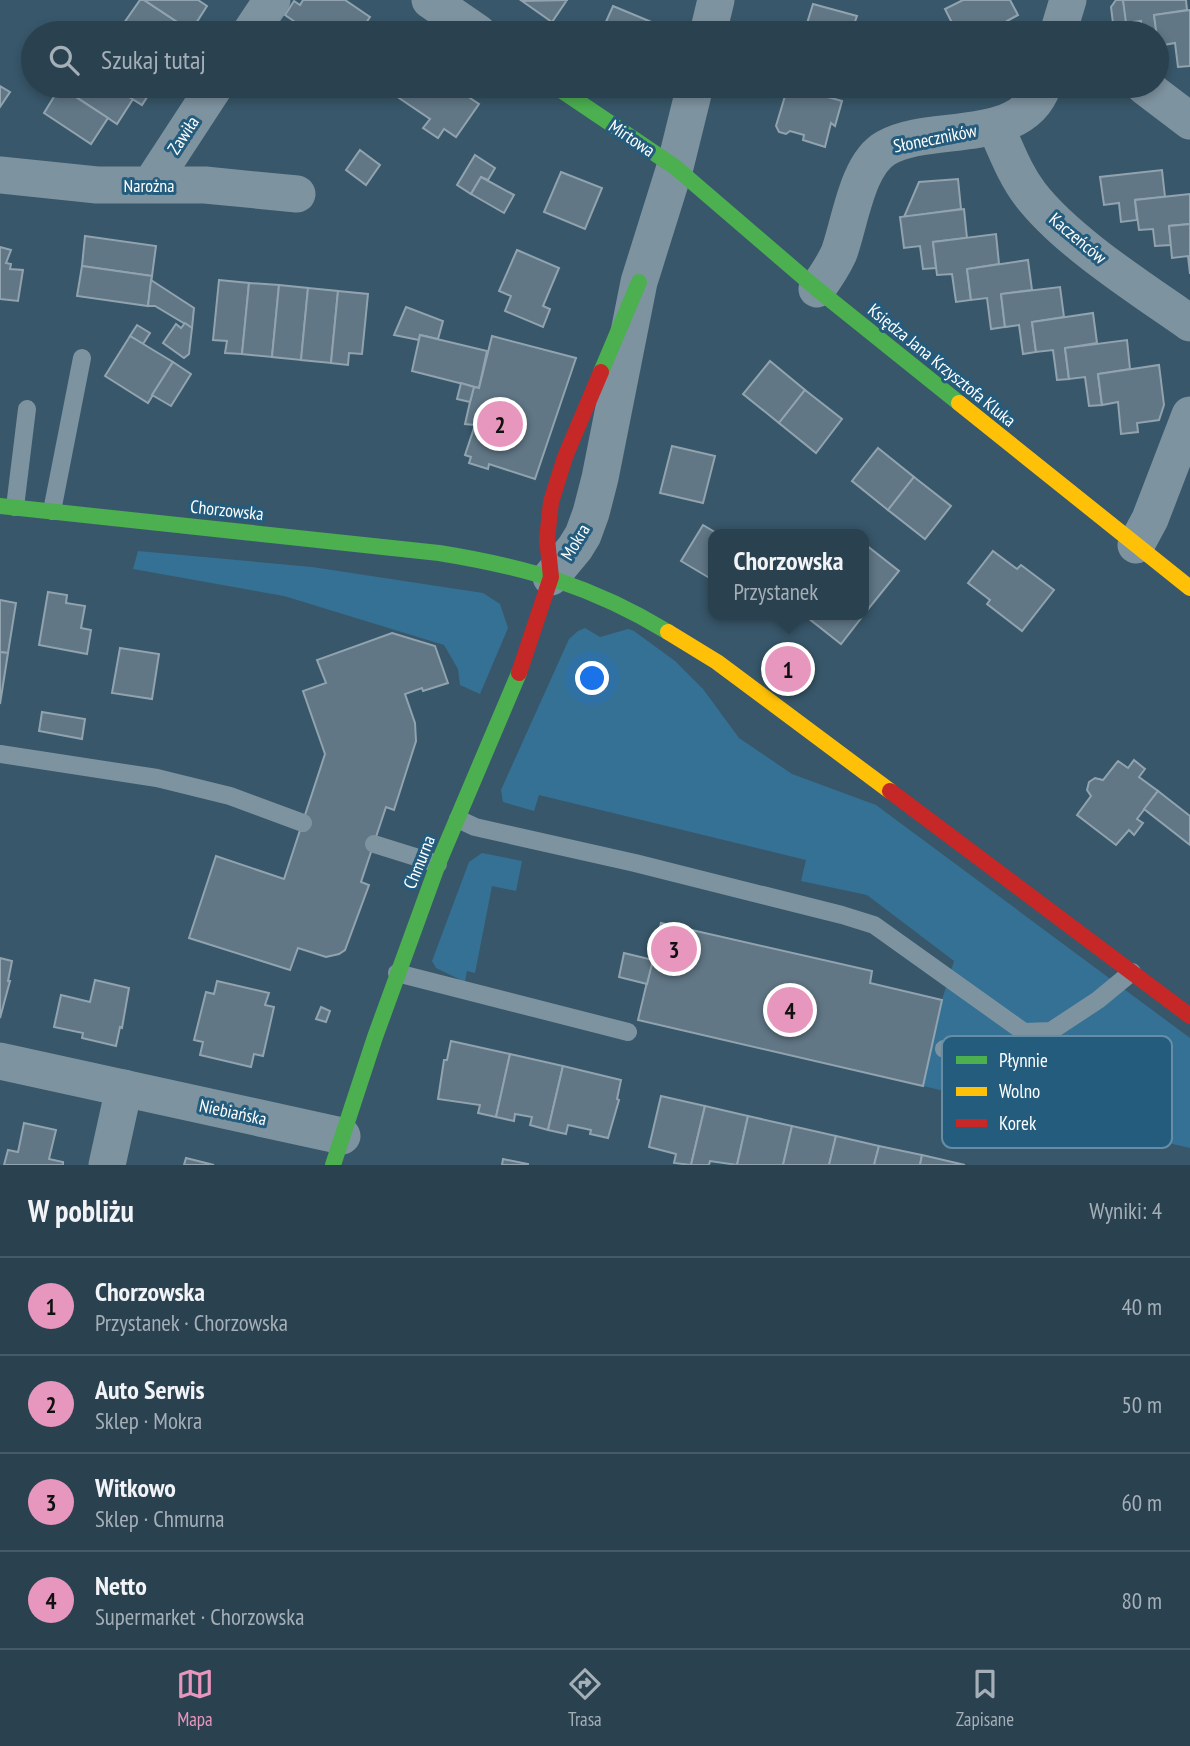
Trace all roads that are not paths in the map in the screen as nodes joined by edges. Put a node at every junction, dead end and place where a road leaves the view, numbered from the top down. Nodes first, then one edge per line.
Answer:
1 (272, 0) edge
2 (430, 0) edge
3 (716, 0) edge
4 (258, 21) edge
5 (461, 21) edge
6 (711, 21) edge
7 (207, 98) edge
8 (573, 98) edge
9 (692, 98) edge
10 (1036, 98) edge
11 (1160, 98) edge
12 (1190, 121) edge
13 (995, 126) junction
14 (675, 167) junction
15 (0, 175) edge
16 (151, 184) junction
17 (297, 194) dead end
18 (817, 289) junction
19 (1190, 323) edge
20 (82, 358) dead end
21 (27, 409) dead end
22 (1190, 415) edge
23 (7, 506) edge
24 (52, 511) junction
25 (1136, 545) junction
26 (551, 577) junction
27 (1190, 588) edge
28 (0, 754) edge
29 (458, 819) junction
30 (303, 823) dead end
31 (374, 844) dead end
32 (438, 864) junction
33 (1132, 972) junction
34 (397, 973) junction
35 (1190, 1016) edge
36 (1051, 1031) junction
37 (628, 1032) dead end
38 (1048, 1036) edge
39 (0, 1061) edge
40 (124, 1088) junction
41 (337, 1151) edge
42 (107, 1165) edge

1 - 4 street
2 - 5 street
3 - 6 street
7 - 16 street, Zawiła
8 - 14 street, Mirtowa
9 - 14 street, Mokra
10 - 13 street, Słoneczników
11 - 12 street
13 - 18 street, Słoneczników
13 - 19 street, Kaczeńców
14 - 18 street, Księdza Jana Krzysztofa Kluka
14 - 26 street, Mokra
15 - 16 street, Narożna
16 - 17 street, Narożna
18 - 25 street, Księdza Jana Krzysztofa Kluka
20 - 24 lane
21 - 23 lane
22 - 25 street
23 - 24 street, Chorzowska
24 - 26 street, Chorzowska
25 - 27 street, Księdza Jana Krzysztofa Kluka
26 - 29 street, Chmurna
26 - 33 street, Chorzowska
28 - 30 lane
29 - 32 street, Chmurna
29 - 36 lane
31 - 32 lane
32 - 34 street, Chmurna
33 - 35 street, Chorzowska
33 - 36 lane
34 - 37 lane
34 - 41 street, Chmurna
36 - 38 lane
39 - 40 street, Niebiańska
40 - 41 street, Niebiańska
40 - 42 street

